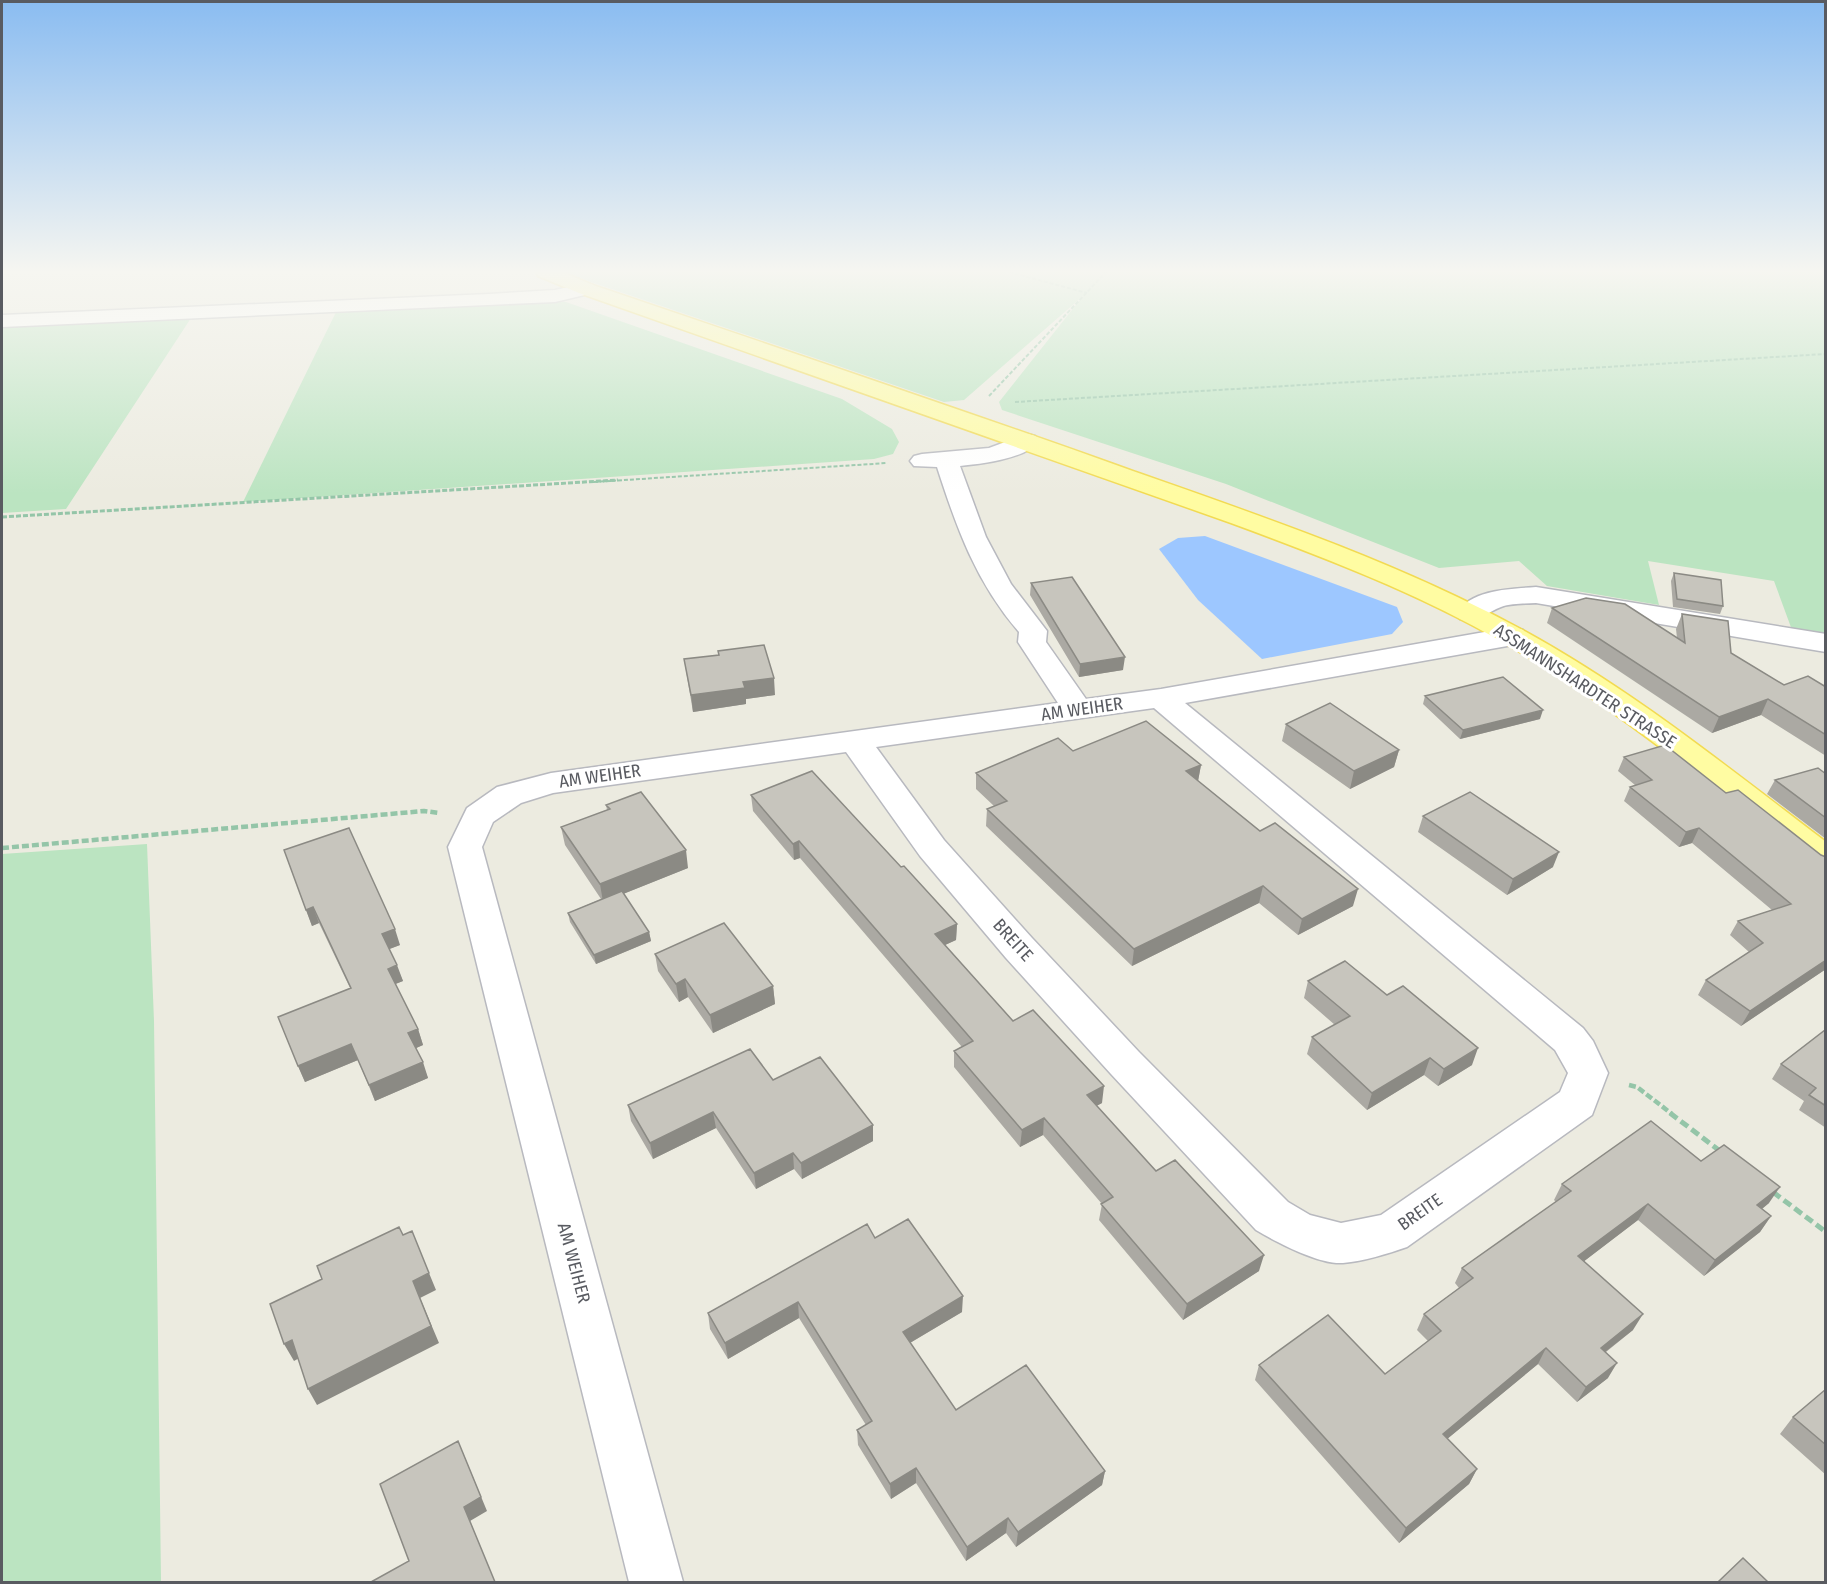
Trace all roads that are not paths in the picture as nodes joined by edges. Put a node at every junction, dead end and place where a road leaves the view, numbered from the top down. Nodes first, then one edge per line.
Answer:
1 (753, 346) edge
2 (1027, 441) junction
3 (1470, 613) junction
4 (1513, 636) junction
5 (1826, 643) edge
6 (1161, 698) junction
7 (1078, 710) junction
8 (855, 741) junction
9 (1826, 860) edge
10 (656, 1582) edge

1 - 2 main road, ASSMANNSHARDTER STRASSE
2 - 3 main road, ASSMANNSHARDTER STRASSE
2 - 7 street
3 - 4 main road, ASSMANNSHARDTER STRASSE
3 - 5 street
4 - 6 street, AM WEIHER
4 - 9 main road, ASSMANNSHARDTER STRASSE
6 - 7 street, AM WEIHER
6 - 8 street, BREITE
7 - 8 street, AM WEIHER
8 - 10 street, AM WEIHER

